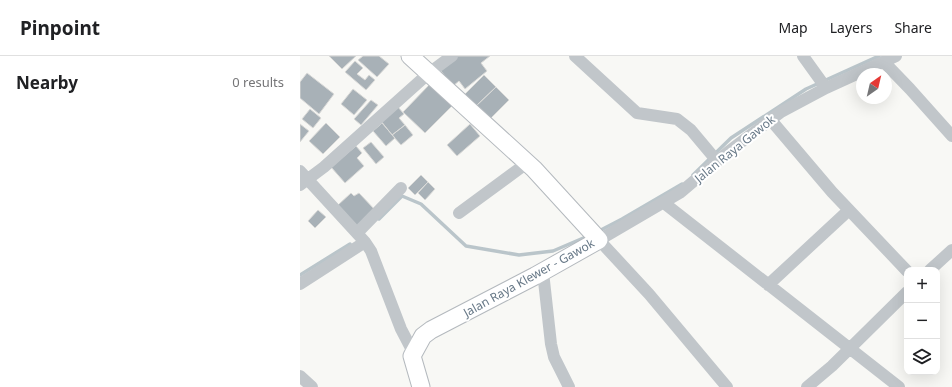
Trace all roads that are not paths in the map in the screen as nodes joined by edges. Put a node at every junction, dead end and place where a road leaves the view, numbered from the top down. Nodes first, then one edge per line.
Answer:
1 (410, 56) edge
2 (452, 56) edge
3 (575, 56) edge
4 (803, 56) edge
5 (896, 56) edge
6 (884, 62) junction
7 (429, 73) junction
8 (823, 84) junction
9 (770, 119) junction
10 (952, 136) edge
11 (712, 156) junction
12 (527, 163) junction
13 (300, 172) edge
14 (304, 183) edge
15 (401, 188) dead end
16 (664, 203) junction
17 (850, 210) junction
18 (459, 213) dead end
19 (361, 237) junction
20 (599, 240) junction
21 (952, 250) edge
22 (933, 267) edge
23 (904, 268) edge
24 (543, 272) junction
25 (300, 284) edge
26 (768, 285) junction
27 (904, 295) edge
28 (849, 348) junction
29 (413, 352) junction
30 (300, 376) edge
31 (312, 387) edge
32 (421, 387) edge
33 (569, 387) edge
34 (727, 387) edge
35 (807, 387) edge
36 (899, 387) edge

1 - 7 main road, Jalan Raya Klewer - Gawok
2 - 7 street
3 - 11 street
4 - 8 street
5 - 6 street, Jalan Raya Gawok
6 - 8 street, Jalan Raya Gawok
6 - 10 street
7 - 12 main road, Jalan Raya Klewer - Gawok
7 - 14 street
8 - 9 street, Jalan Raya Gawok
9 - 11 street, Jalan Raya Gawok
9 - 17 street
11 - 16 street, Jalan Raya Gawok
12 - 18 street
12 - 20 main road, Jalan Raya Klewer - Gawok
13 - 14 street
14 - 19 street
15 - 19 street
16 - 20 street, Jalan Raya Gawok
16 - 26 street
17 - 23 street
17 - 26 street
19 - 25 street
19 - 29 street
20 - 24 main road, Jalan Raya Klewer - Gawok
20 - 34 street
21 - 22 street
24 - 29 main road, Jalan Raya Klewer - Gawok
24 - 33 street
26 - 28 street
27 - 28 street
28 - 35 street
28 - 36 street
29 - 32 main road
30 - 31 street

